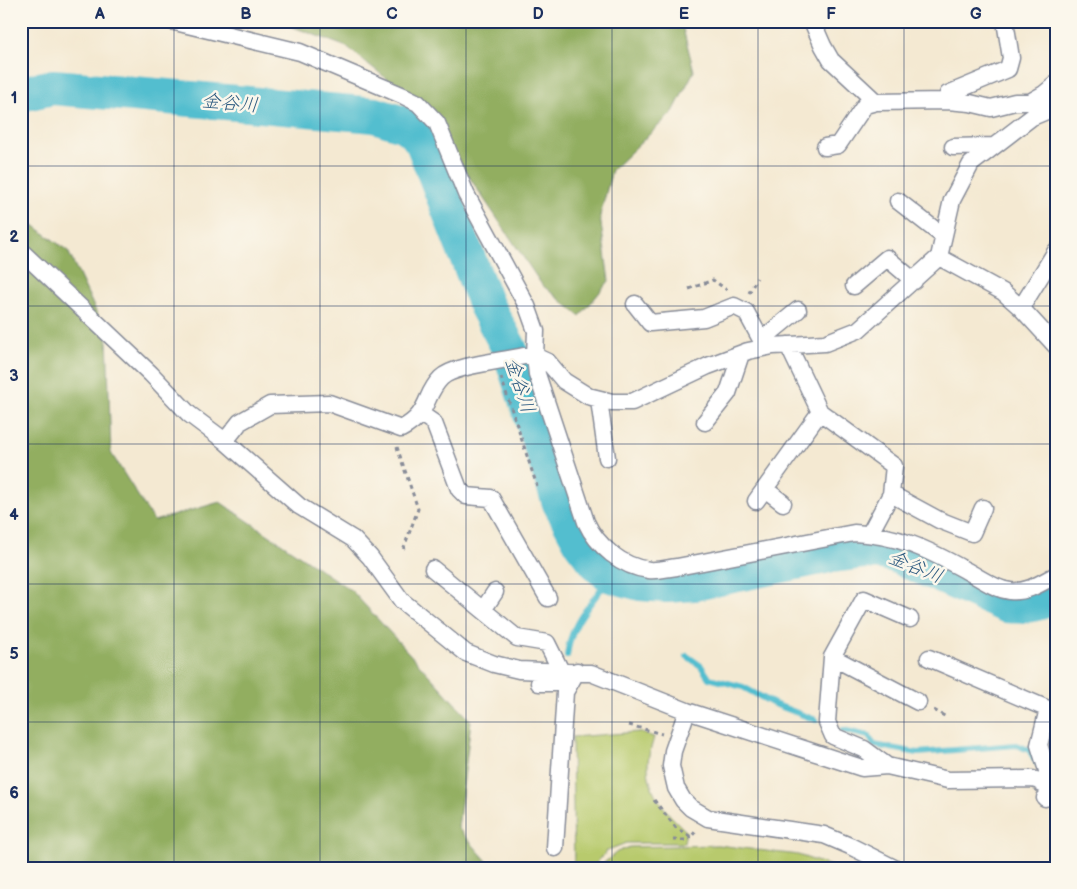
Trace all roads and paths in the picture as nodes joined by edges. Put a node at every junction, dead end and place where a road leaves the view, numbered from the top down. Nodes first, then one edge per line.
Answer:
1 (171, 21) edge
2 (812, 21) edge
3 (1005, 21) edge
4 (1051, 99) edge
5 (876, 102) junction
6 (947, 102) junction
7 (993, 146) junction
8 (825, 147) dead end
9 (953, 147) dead end
10 (898, 201) dead end
11 (943, 236) junction
12 (21, 251) edge
13 (1056, 251) edge
14 (938, 258) junction
15 (914, 281) junction
16 (854, 286) dead end
17 (689, 290) dead end
18 (728, 291) dead end
19 (744, 292) dead end
20 (750, 292) dead end
21 (635, 304) dead end
22 (1021, 308) junction
23 (798, 310) dead end
24 (788, 345) junction
25 (1056, 346) edge
26 (765, 347) junction
27 (741, 354) junction
28 (529, 356) junction
29 (497, 362) junction
30 (599, 400) junction
31 (820, 412) junction
32 (420, 414) junction
33 (704, 422) dead end
34 (399, 429) junction
35 (225, 441) junction
36 (607, 458) dead end
37 (537, 486) dead end
38 (891, 494) junction
39 (783, 503) dead end
40 (983, 508) dead end
41 (870, 533) junction
42 (403, 550) dead end
43 (434, 569) dead end
44 (1056, 575) edge
45 (494, 592) dead end
46 (548, 598) dead end
47 (483, 610) junction
48 (910, 619) dead end
49 (832, 656) junction
50 (929, 658) dead end
51 (569, 675) junction
52 (538, 682) dead end
53 (918, 702) dead end
54 (687, 711) junction
55 (630, 725) dead end
56 (663, 734) dead end
57 (887, 766) junction
58 (986, 790) dead end
59 (1052, 791) edge
60 (654, 800) dead end
61 (698, 829) dead end
62 (691, 837) junction
63 (673, 840) dead end
64 (555, 848) dead end
65 (894, 868) edge

1 - 28 street
2 - 5 street
3 - 6 street
4 - 6 street
4 - 7 street
5 - 6 street
5 - 8 street
7 - 9 street
7 - 11 street
10 - 11 street
11 - 14 street
12 - 35 street
13 - 22 street
14 - 15 street
14 - 22 street
15 - 16 street
15 - 24 street
17 - 18 path
19 - 20 path
21 - 26 street
22 - 25 street
23 - 26 street
24 - 26 street
24 - 31 street
26 - 27 street
27 - 30 street
27 - 33 street
28 - 29 street
28 - 30 street
28 - 41 street
29 - 32 street
29 - 37 path
30 - 36 street
31 - 38 street
31 - 39 street
32 - 34 street
32 - 46 street
34 - 35 street
34 - 42 path
35 - 51 street
38 - 40 street
38 - 41 street
41 - 44 street
43 - 47 street
45 - 47 street
47 - 51 street
48 - 49 street
49 - 53 street
49 - 57 street
50 - 59 street
51 - 52 street
51 - 54 street
51 - 64 street
54 - 57 street
54 - 65 street
55 - 56 path
57 - 59 street
58 - 59 street
60 - 62 path
61 - 62 path
62 - 63 path

